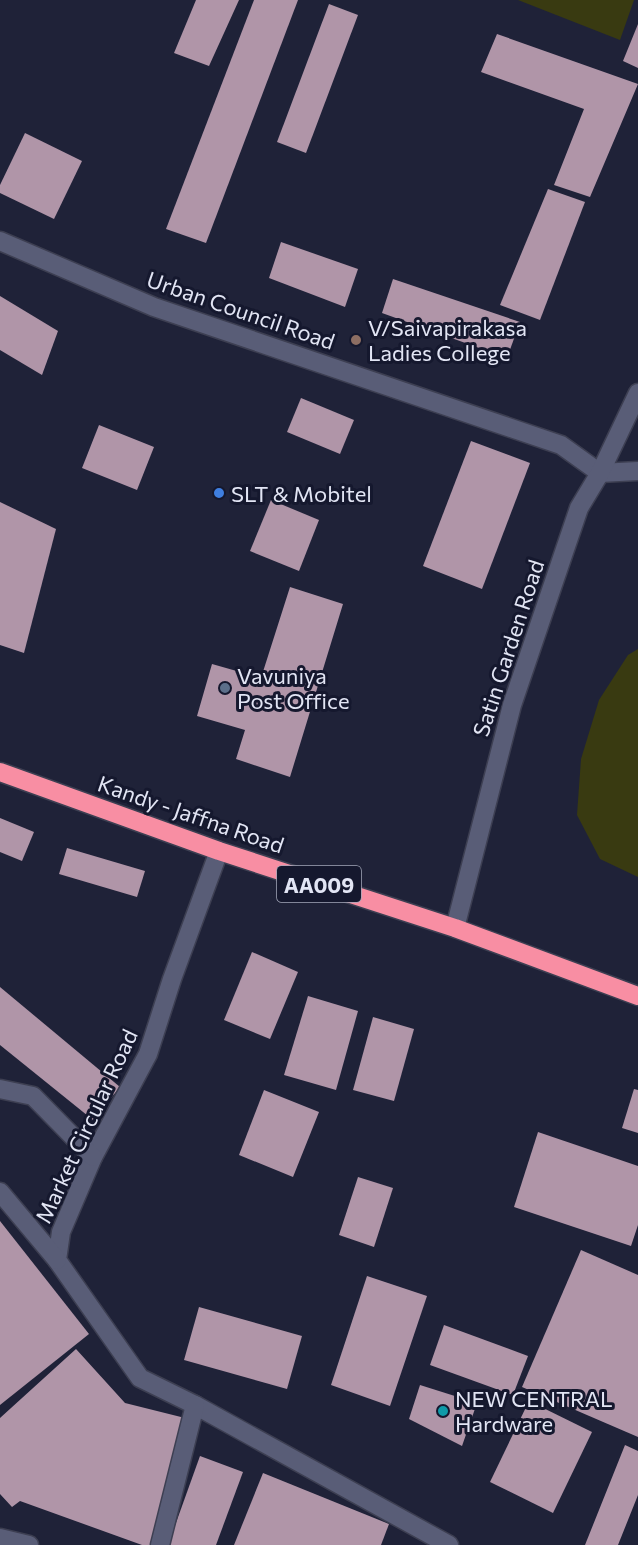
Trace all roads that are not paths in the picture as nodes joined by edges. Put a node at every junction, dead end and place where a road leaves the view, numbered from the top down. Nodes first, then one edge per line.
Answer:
1 (0, 241) edge
2 (638, 393) edge
3 (638, 471) edge
4 (600, 473) junction
5 (0, 772) edge
6 (219, 851) junction
7 (455, 928) junction
8 (638, 996) edge
9 (0, 1089) edge
10 (93, 1157) junction
11 (0, 1192) edge
12 (57, 1260) junction
13 (195, 1405) junction
14 (0, 1538) edge
15 (29, 1545) edge
16 (160, 1545) edge
17 (449, 1545) edge

1 - 4 street, Urban Council Road
2 - 4 street, Satin Garden Road
3 - 4 street
4 - 7 street, Satin Garden Road
5 - 6 highway, Kandy - Jaffna Road / AA009
6 - 7 highway, Kandy - Jaffna Road / AA009
6 - 10 street, Market Circular Road
7 - 8 highway, Kandy - Jaffna Road / AA009
9 - 10 street
10 - 12 street, Market Circular Road
11 - 12 street
12 - 13 street, Market Circular Road
13 - 16 street
13 - 17 street, Market Circular Road
14 - 15 street

